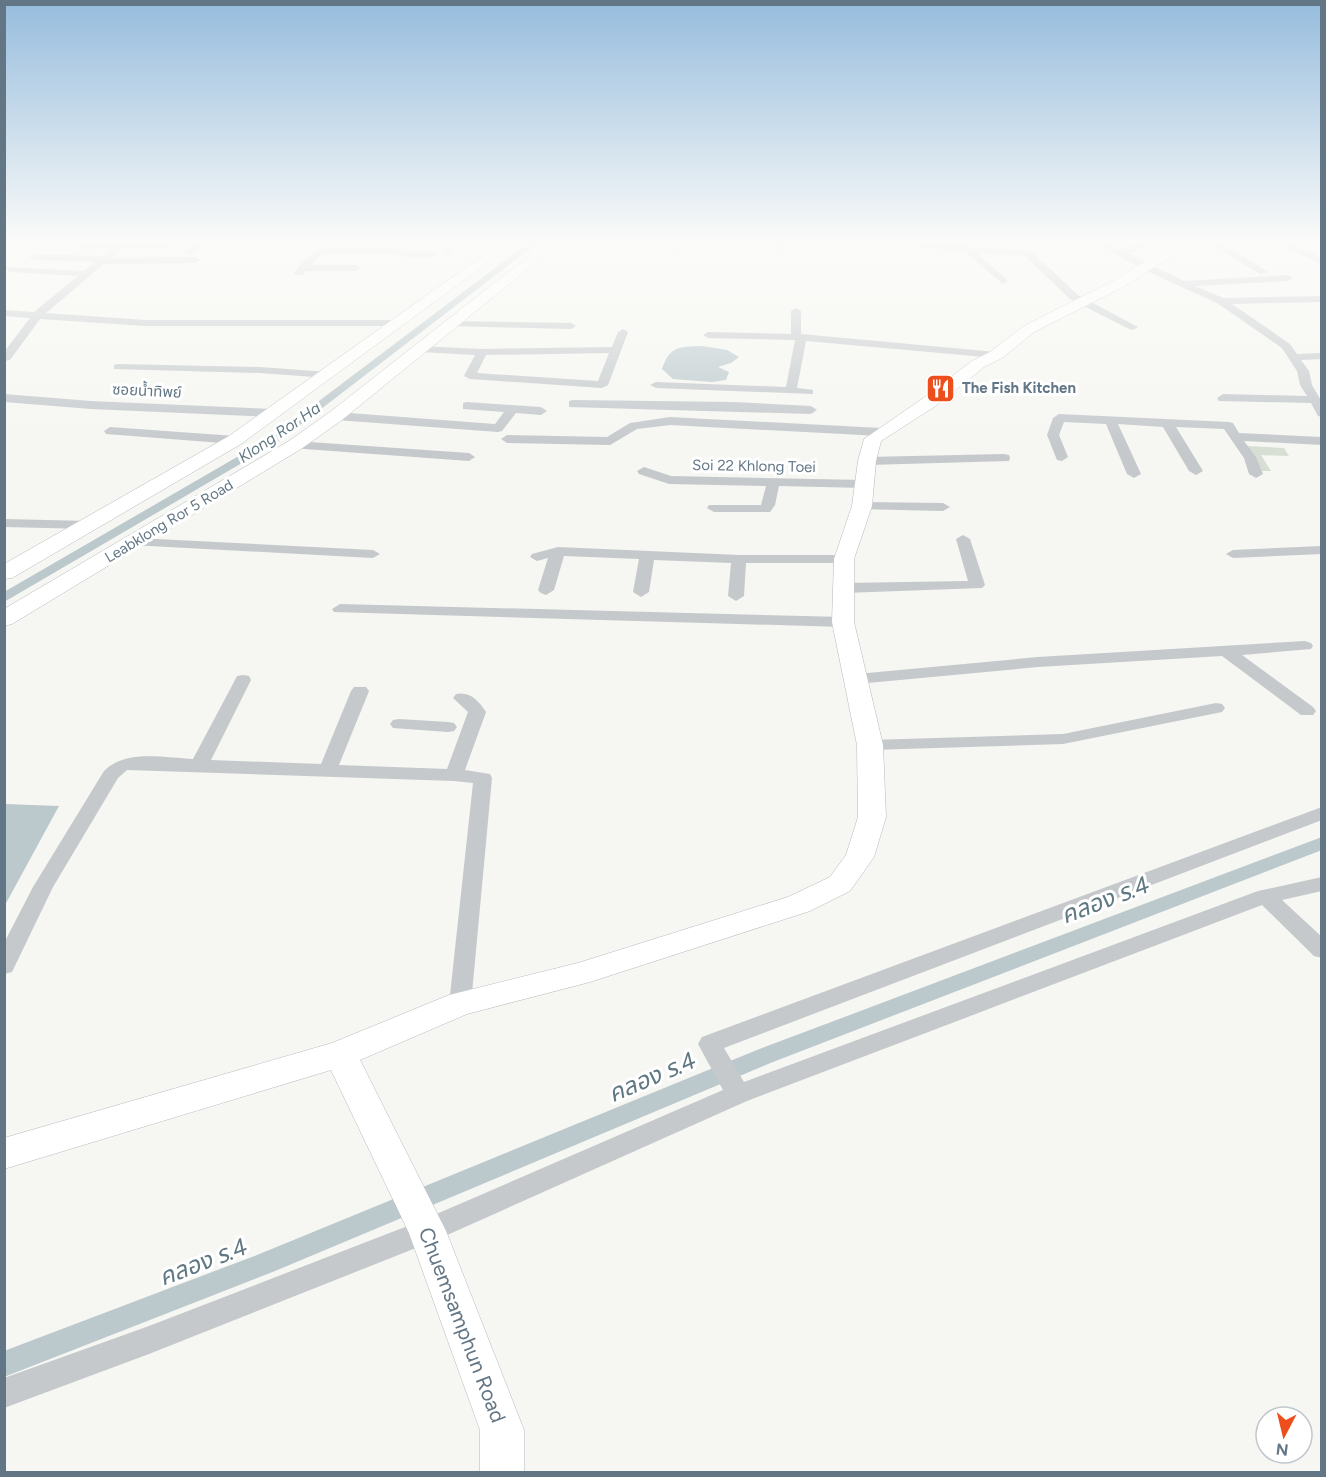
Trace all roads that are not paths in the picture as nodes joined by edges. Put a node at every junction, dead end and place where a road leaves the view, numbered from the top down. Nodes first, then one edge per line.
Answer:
1 (43, 310) edge
2 (415, 310) edge
3 (467, 310) edge
4 (1066, 310) edge
5 (1103, 310) edge
6 (1234, 310) edge
7 (796, 311) dead end
8 (4, 313) edge
9 (37, 315) junction
10 (398, 323) junction
11 (449, 324) junction
12 (571, 326) dead end
13 (1133, 327) dead end
14 (623, 332) dead end
15 (708, 335) dead end
16 (799, 338) junction
17 (419, 349) junction
18 (616, 350) junction
19 (482, 352) junction
20 (154, 353) dead end
21 (209, 353) dead end
22 (996, 355) junction
23 (1322, 356) edge
24 (6, 357) dead end
25 (1294, 357) junction
26 (118, 367) dead end
27 (138, 368) junction
28 (194, 369) junction
29 (328, 375) junction
30 (656, 384) dead end
31 (1306, 385) junction
32 (1322, 385) edge
33 (733, 391) dead end
34 (792, 391) junction
35 (809, 392) dead end
36 (4, 398) edge
37 (1223, 398) dead end
38 (20, 400) junction
39 (1314, 400) junction
40 (573, 404) dead end
41 (467, 406) dead end
42 (734, 406) junction
43 (513, 408) junction
44 (4, 409) edge
45 (811, 410) dead end
46 (541, 411) dead end
47 (273, 413) junction
48 (1322, 413) edge
49 (336, 416) junction
50 (1110, 420) junction
51 (728, 423) junction
52 (1167, 423) junction
53 (110, 431) dead end
54 (881, 432) junction
55 (1234, 437) junction
56 (507, 439) dead end
57 (235, 440) junction
58 (1322, 441) edge
59 (295, 445) junction
60 (469, 457) dead end
61 (1062, 457) dead end
62 (1004, 458) dead end
63 (644, 471) dead end
64 (1196, 471) dead end
65 (1134, 474) dead end
66 (1256, 474) dead end
67 (773, 483) junction
68 (865, 484) junction
69 (943, 507) dead end
70 (714, 508) dead end
71 (4, 523) edge
72 (89, 525) junction
73 (963, 539) dead end
74 (136, 542) junction
75 (1322, 550) edge
76 (558, 551) junction
77 (1233, 554) dead end
78 (373, 555) dead end
79 (647, 555) junction
80 (537, 557) dead end
81 (739, 559) junction
82 (844, 560) junction
83 (4, 573) edge
84 (844, 588) junction
85 (546, 590) dead end
86 (736, 596) dead end
87 (340, 609) dead end
88 (633, 618) junction
89 (4, 619) edge
90 (843, 622) junction
91 (1305, 646) dead end
92 (1226, 651) junction
93 (857, 679) junction
94 (243, 680) dead end
95 (360, 691) dead end
96 (462, 698) dead end
97 (1216, 708) dead end
98 (1307, 711) dead end
99 (399, 724) dead end
100 (460, 728) junction
101 (870, 745) junction
102 (199, 766) junction
103 (328, 770) junction
104 (454, 775) junction
105 (1322, 813) edge
106 (1322, 884) edge
107 (1265, 896) junction
108 (1322, 950) edge
109 (4, 966) edge
110 (460, 1004) junction
111 (340, 1054) junction
112 (733, 1087) junction
113 (4, 1154) edge
114 (423, 1222) junction
115 (4, 1393) edge
116 (502, 1473) edge

1 - 9 street
2 - 10 street, Leabklong Ror 5 Road
3 - 11 street, Leabklong Ror 5 Road
4 - 22 street
5 - 13 street
6 - 25 street
7 - 16 street
8 - 9 street
9 - 10 street
9 - 24 street
10 - 29 street, Leabklong Ror 5 Road
11 - 12 street
11 - 17 street, Leabklong Ror 5 Road
14 - 18 street
15 - 16 street
16 - 22 street
16 - 34 street
17 - 19 street
17 - 49 street, Leabklong Ror 5 Road
18 - 19 street
18 - 19 street
20 - 27 street
21 - 28 street
22 - 54 street
23 - 25 street
25 - 31 street
26 - 27 street
27 - 28 street
28 - 29 street
29 - 47 street, Leabklong Ror 5 Road
30 - 34 street
31 - 32 street
31 - 39 street
33 - 42 street
34 - 35 street
36 - 38 street, ซอยน้ำทิพย์
37 - 39 street
38 - 44 street
38 - 47 street, ซอยน้ำทิพย์
39 - 48 street
40 - 42 street
41 - 43 street
42 - 45 street
42 - 51 street
43 - 46 street
43 - 49 street
47 - 57 street, Leabklong Ror 5 Road
49 - 59 street, Leabklong Ror 5 Road
50 - 52 street
50 - 61 street
50 - 65 street
51 - 54 street
51 - 56 street
52 - 55 street
52 - 64 street
53 - 57 street
54 - 68 street
55 - 58 street
55 - 66 street
57 - 72 street, Leabklong Ror 5 Road
59 - 60 street
59 - 74 street, Leabklong Ror 5 Road
62 - 68 street
63 - 67 street, Soi 22 Khlong Toei
67 - 68 street, Soi 22 Khlong Toei
67 - 70 street
68 - 69 street
68 - 82 street
71 - 72 street
72 - 83 street, Leabklong Ror 5 Road
73 - 84 street
74 - 78 street
74 - 89 street, Leabklong Ror 5 Road
75 - 77 street
76 - 79 street
76 - 80 street
76 - 85 street
79 - 81 street
79 - 88 street
81 - 82 street
81 - 86 street
82 - 84 street
84 - 90 street
87 - 88 street
88 - 90 street
90 - 93 street
91 - 92 street
92 - 93 street
92 - 98 street
93 - 101 street
94 - 102 street
95 - 103 street
96 - 100 street
97 - 101 street
99 - 100 street
100 - 104 street
101 - 110 street
102 - 103 street
102 - 109 street
103 - 104 street
104 - 110 street
105 - 112 street
106 - 107 street
107 - 108 street
107 - 112 street
110 - 111 street
111 - 113 street
111 - 114 street, Chuemsamphun Road
112 - 114 street
114 - 115 street
114 - 116 street, Chuemsamphun Road

